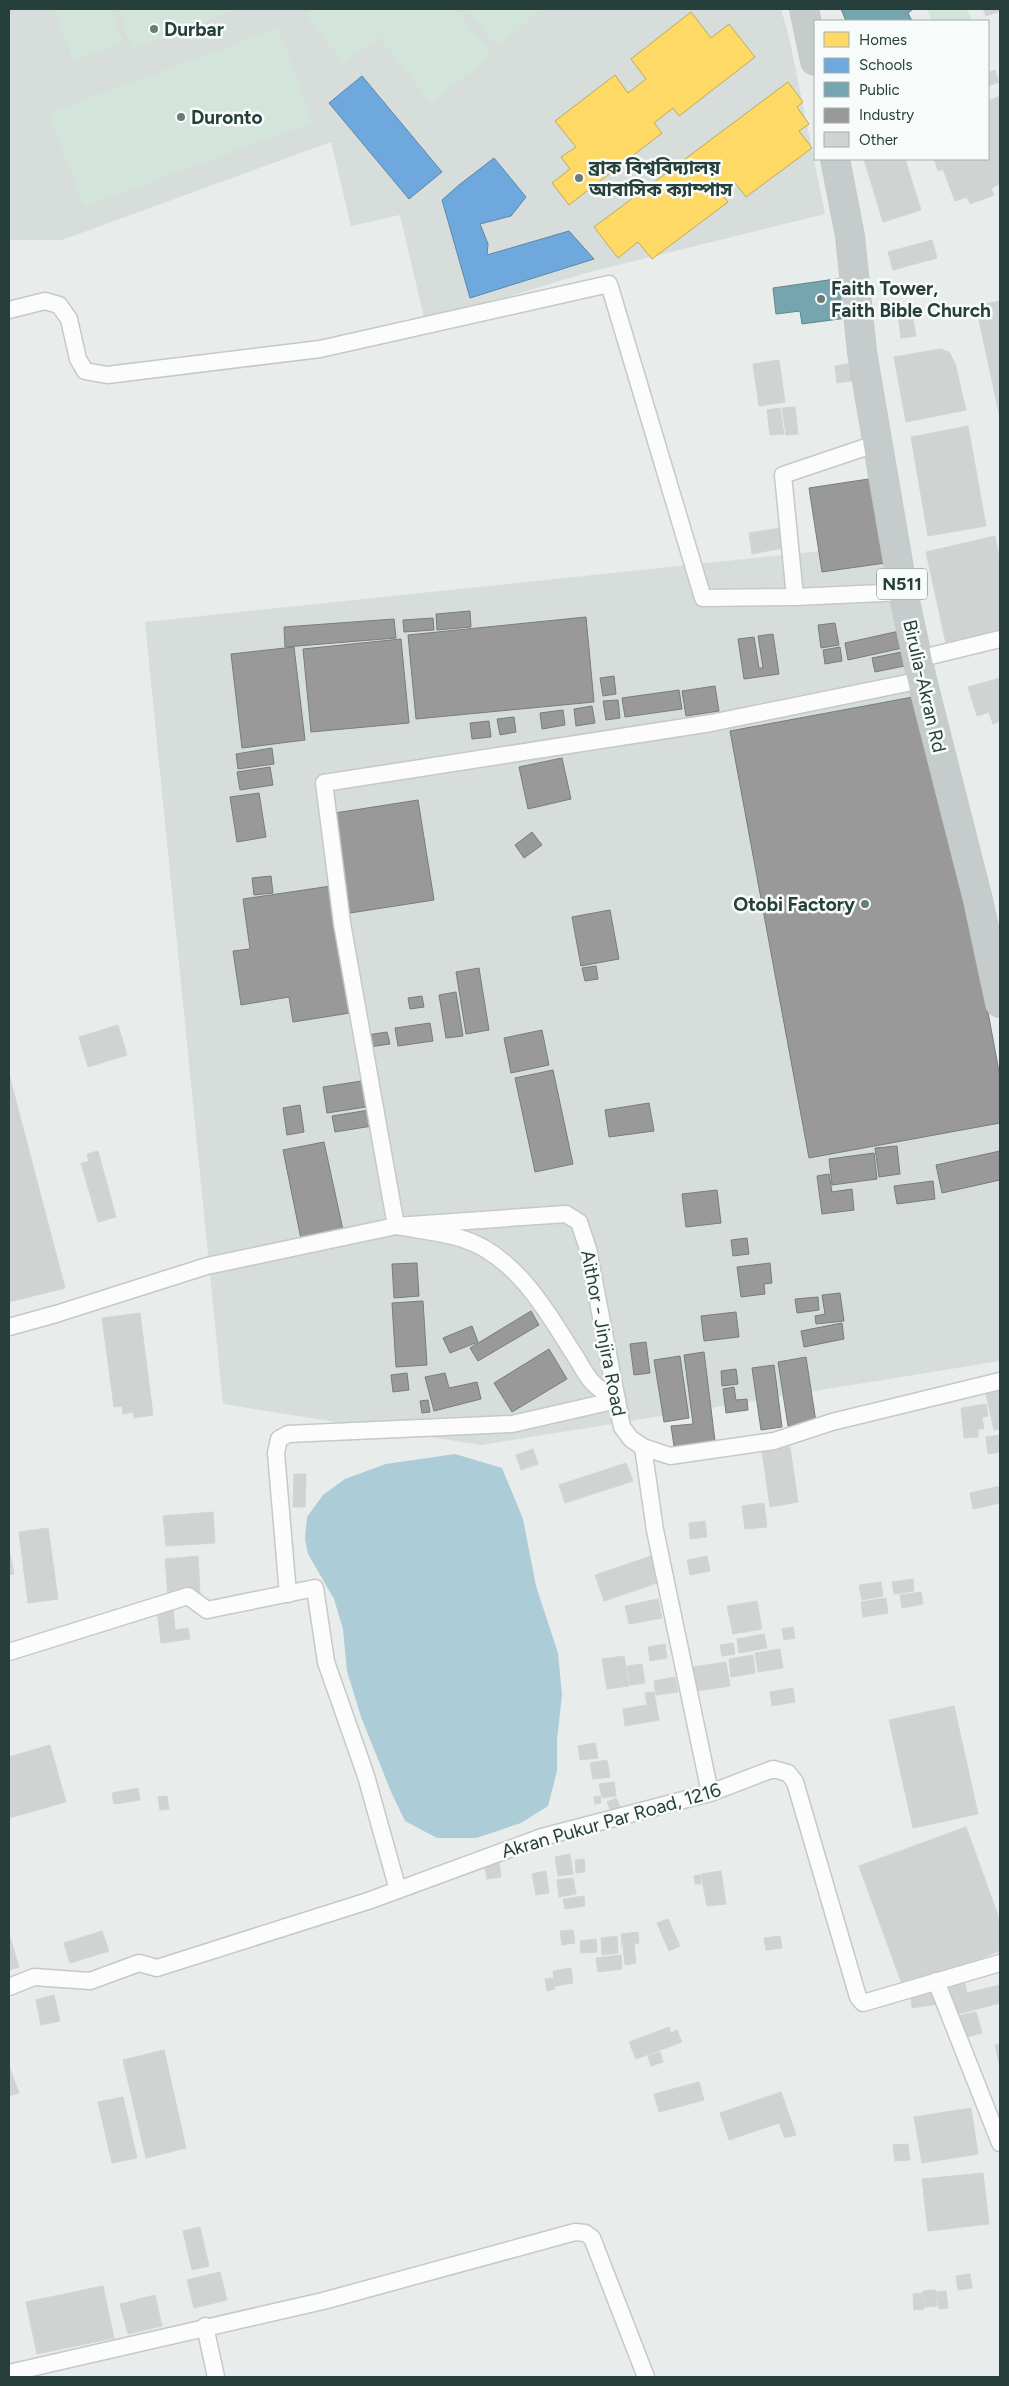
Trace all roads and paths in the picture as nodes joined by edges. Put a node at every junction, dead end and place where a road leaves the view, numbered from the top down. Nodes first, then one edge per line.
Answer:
1 (804, 9) edge
2 (814, 56) edge
3 (835, 160) edge
4 (9, 310) edge
5 (878, 443) junction
6 (903, 592) junction
7 (795, 597) junction
8 (1000, 639) edge
9 (920, 669) junction
10 (1000, 1003) edge
11 (396, 1226) junction
12 (9, 1327) edge
13 (1000, 1380) edge
14 (617, 1400) junction
15 (643, 1447) junction
16 (288, 1594) junction
17 (9, 1652) edge
18 (710, 1793) junction
19 (398, 1890) junction
20 (1000, 1963) edge
21 (936, 1981) junction
22 (9, 1987) edge
23 (994, 2109) edge
24 (1000, 2143) edge
25 (205, 2326) junction
26 (9, 2373) edge
27 (216, 2377) edge
28 (646, 2377) edge

1 - 2 highway
3 - 5 highway, Birulia-Akran Rd / N511
4 - 7 street
5 - 6 highway, Birulia-Akran Rd / N511
5 - 7 street
6 - 7 street
6 - 9 highway, Birulia-Akran Rd / N511
8 - 9 street
9 - 10 highway, Birulia-Akran Rd / N511
9 - 11 street
11 - 12 street, Aithor - Jinjira Road
11 - 14 street
11 - 14 street, Aithor - Jinjira Road
13 - 15 street, Aithor - Jinjira Road
14 - 15 street, Aithor - Jinjira Road
14 - 16 street
15 - 18 street
16 - 17 street
16 - 19 street
18 - 19 street, Akran Pukur Par Road, 1216
18 - 21 street, Akran Pukur Par Road, 1216
19 - 22 street, Akran Pukur Par Road, 1216
20 - 21 street, Akran Pukur Par Road, 1216
21 - 23 street
23 - 24 street
25 - 26 street
25 - 27 street
25 - 28 street

